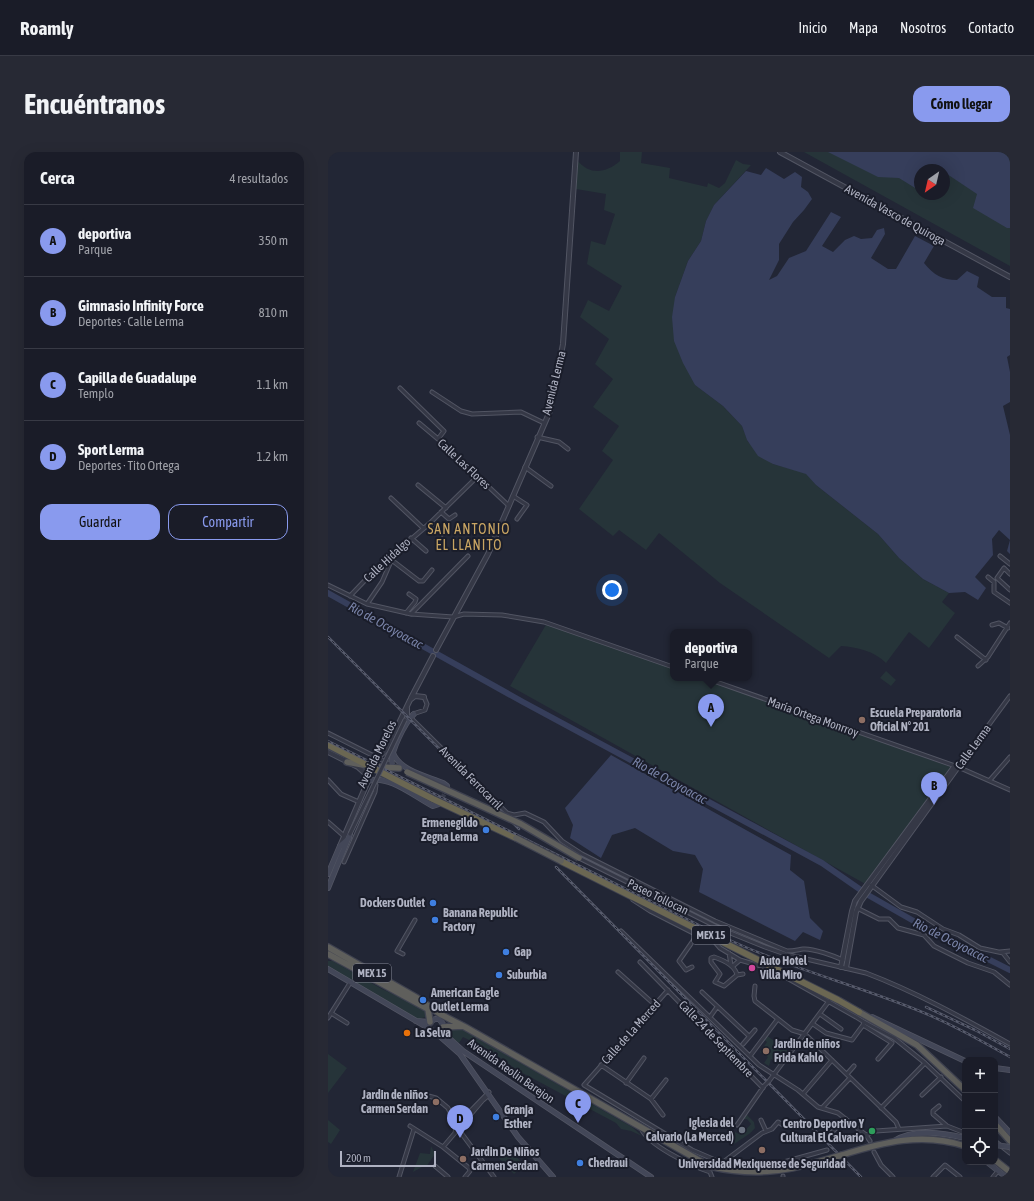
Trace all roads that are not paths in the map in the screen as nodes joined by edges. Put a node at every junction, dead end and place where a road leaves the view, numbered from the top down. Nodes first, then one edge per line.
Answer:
1 (576, 152) edge
2 (780, 152) edge
3 (1010, 277) edge
4 (556, 359) dead end
5 (561, 360) junction
6 (400, 388) dead end
7 (432, 392) dead end
8 (419, 423) dead end
9 (544, 423) junction
10 (538, 437) junction
11 (438, 439) junction
12 (568, 449) dead end
13 (524, 467) junction
14 (478, 476) junction
15 (418, 484) dead end
16 (551, 486) dead end
17 (513, 496) junction
18 (391, 498) dead end
19 (509, 506) junction
20 (446, 508) junction
21 (441, 512) junction
22 (455, 514) dead end
23 (517, 519) dead end
24 (430, 523) junction
25 (423, 528) junction
26 (442, 534) dead end
27 (411, 538) junction
28 (426, 551) dead end
29 (468, 556) dead end
30 (1000, 556) dead end
31 (391, 558) junction
32 (1010, 564) edge
33 (432, 570) dead end
34 (1010, 574) edge
35 (997, 578) junction
36 (328, 584) edge
37 (1010, 590) edge
38 (409, 594) dead end
39 (350, 596) junction
40 (1010, 603) edge
41 (367, 604) junction
42 (406, 613) junction
43 (410, 614) junction
44 (453, 617) junction
45 (1009, 625) edge
46 (992, 626) dead end
47 (957, 637) dead end
48 (436, 650) joint
49 (433, 656) joint
50 (986, 660) junction
51 (670, 665) edge
52 (978, 666) dead end
53 (713, 681) edge
54 (417, 687) junction
55 (1010, 696) edge
56 (424, 697) junction
57 (410, 700) junction
58 (407, 706) junction
59 (409, 717) junction
60 (328, 733) edge
61 (328, 744) edge
62 (328, 752) edge
63 (393, 753) junction
64 (373, 756) junction
65 (1010, 757) edge
66 (362, 761) junction
67 (347, 762) junction
68 (392, 765) junction
69 (956, 767) junction
70 (373, 768) junction
71 (399, 768) junction
72 (328, 780) edge
73 (990, 780) junction
74 (369, 781) junction
75 (1010, 790) edge
76 (446, 791) dead end
77 (359, 802) junction
78 (439, 804) dead end
79 (328, 822) edge
80 (348, 836) junction
81 (516, 838) joint
82 (902, 840) junction
83 (579, 858) joint
84 (561, 861) joint
85 (344, 862) dead end
86 (328, 874) edge
87 (872, 885) junction
88 (328, 888) edge
89 (864, 892) junction
90 (628, 894) junction
91 (857, 908) junction
92 (415, 920) dead end
93 (621, 931) dead end
94 (697, 935) junction
95 (328, 947) edge
96 (1010, 951) edge
97 (1000, 952) junction
98 (729, 953) junction
99 (328, 954) edge
100 (403, 954) dead end
101 (740, 960) junction
102 (843, 960) junction
103 (640, 962) dead end
104 (1010, 962) edge
105 (732, 966) junction
106 (692, 967) dead end
107 (844, 968) junction
108 (328, 970) edge
109 (618, 972) dead end
110 (743, 974) dead end
111 (737, 975) junction
112 (670, 978) junction
113 (350, 983) junction
114 (1010, 984) edge
115 (755, 986) dead end
116 (668, 990) junction
117 (702, 992) dead end
118 (828, 1001) junction
119 (655, 1006) junction
120 (718, 1008) junction
121 (428, 1009) junction
122 (859, 1012) junction
123 (331, 1013) junction
124 (820, 1014) junction
125 (710, 1016) junction
126 (439, 1017) junction
127 (328, 1018) edge
128 (430, 1020) junction
129 (777, 1020) junction
130 (414, 1021) junction
131 (424, 1022) joint
132 (347, 1023) dead end
133 (813, 1024) junction
134 (863, 1024) junction
135 (466, 1027) junction
136 (442, 1029) junction
137 (841, 1029) dead end
138 (755, 1030) dead end
139 (433, 1031) junction
140 (805, 1034) junction
141 (750, 1036) junction
142 (744, 1044) dead end
143 (1010, 1044) edge
144 (462, 1052) junction
145 (750, 1056) junction
146 (644, 1058) dead end
147 (832, 1060) junction
148 (878, 1060) dead end
149 (962, 1060) edge
150 (925, 1063) junction
151 (601, 1065) junction
152 (854, 1066) dead end
153 (998, 1068) edge
154 (1010, 1070) edge
155 (847, 1074) junction
156 (773, 1075) junction
157 (942, 1078) junction
158 (849, 1079) junction
159 (666, 1080) dead end
160 (626, 1083) junction
161 (764, 1086) junction
162 (962, 1087) edge
163 (421, 1094) dead end
164 (489, 1094) junction
165 (803, 1094) junction
166 (922, 1095) dead end
167 (962, 1098) edge
168 (651, 1100) junction
169 (939, 1106) dead end
170 (822, 1108) junction
171 (882, 1108) junction
172 (663, 1115) dead end
173 (846, 1119) junction
174 (761, 1120) dead end
175 (998, 1120) edge
176 (737, 1125) dead end
177 (410, 1126) dead end
178 (783, 1126) dead end
179 (947, 1126) junction
180 (457, 1127) junction
181 (998, 1127) edge
182 (641, 1128) junction
183 (414, 1129) junction
184 (899, 1129) junction
185 (766, 1131) junction
186 (962, 1132) edge
187 (1010, 1133) edge
188 (830, 1134) dead end
189 (866, 1135) junction
190 (962, 1137) edge
191 (870, 1141) dead end
192 (894, 1141) junction
193 (1010, 1141) edge
194 (998, 1143) edge
195 (998, 1144) edge
196 (962, 1146) edge
197 (1010, 1146) edge
198 (443, 1147) junction
199 (827, 1150) dead end
200 (874, 1152) dead end
201 (1010, 1153) edge
202 (998, 1162) edge
203 (722, 1163) junction
204 (991, 1165) edge
205 (435, 1166) dead end
206 (998, 1171) junction
207 (1010, 1172) edge
208 (399, 1177) edge
209 (448, 1177) edge
210 (465, 1177) edge
211 (494, 1177) edge
212 (553, 1177) edge
213 (651, 1177) edge
214 (712, 1177) edge
215 (893, 1177) edge
216 (933, 1177) edge
217 (960, 1177) edge
218 (993, 1177) edge
219 (1006, 1177) edge

1 - 5 street, Avenida Lerma
2 - 3 street, Avenida Vasco de Quiroga
4 - 5 street
5 - 9 street, Avenida Lerma
6 - 11 street
7 - 9 street
8 - 11 street, Calle Las Flores
9 - 10 street, Avenida Lerma
10 - 12 street
10 - 13 street, Avenida Lerma
11 - 14 street, Calle Las Flores
13 - 16 street
13 - 17 street, Avenida Lerma
14 - 19 street, Calle Las Flores
14 - 20 street, Calle Hidalgo
15 - 20 street
17 - 19 street, Avenida Lerma
17 - 23 street
18 - 25 street
19 - 44 street, Avenida Lerma
20 - 21 street, Calle Hidalgo
21 - 22 street
21 - 24 street, Calle Hidalgo
24 - 25 street, Calle Hidalgo
24 - 26 street
25 - 27 street, Calle Hidalgo
27 - 28 street
27 - 31 street, Calle Hidalgo
29 - 43 street
30 - 32 street
31 - 33 street
31 - 39 street, Calle Hidalgo
31 - 41 street
34 - 35 street
35 - 37 street
35 - 40 street
36 - 39 street
38 - 42 street
39 - 41 street
41 - 42 street
42 - 43 street
43 - 44 street
44 - 48 street
44 - 51 street
45 - 46 street
45 - 50 street
47 - 50 street
48 - 49 street
49 - 54 street
50 - 52 street
53 - 69 street, María Ortega Monrroy
54 - 56 street
54 - 57 street, Avenida Morelos
55 - 69 street, Calle Lerma
56 - 57 street
56 - 59 street, Avenida Morelos
57 - 58 street, Avenida Morelos
58 - 59 street
58 - 64 street, Avenida Morelos
59 - 63 main road
59 - 80 street, Avenida Morelos, bridge
59 - 102 street, Avenida Ferrocarril
60 - 64 street
61 - 66 highway, Paseo Tollocan / MEX 15
62 - 67 street, Avenida Morelos
63 - 68 main road
63 - 76 main road
64 - 68 street
65 - 73 street
66 - 70 highway, Paseo Tollocan / MEX 15
66 - 71 highway
67 - 70 highway
67 - 74 street, Avenida Morelos
68 - 71 highway
69 - 73 street, María Ortega Monrroy
69 - 82 street, Calle Lerma
70 - 81 highway, Paseo Tollocan / MEX 15
71 - 83 highway, bridge
72 - 77 street
73 - 75 street, María Ortega Monrroy
74 - 77 street, Avenida Morelos
74 - 78 main road
74 - 85 street
77 - 80 street, Avenida Morelos
79 - 80 street
80 - 86 main road
80 - 88 main road, Avenida Morelos
81 - 84 highway, Paseo Tollocan / MEX 15, bridge
82 - 87 street, Calle Lerma
82 - 89 street, Calle Lerma
83 - 107 street
84 - 90 highway, Paseo Tollocan / MEX 15
87 - 89 street, Calle Lerma
87 - 97 street
89 - 91 street
89 - 102 street
90 - 94 street
90 - 122 highway, Paseo Tollocan / MEX 15
91 - 107 street
91 - 114 street
92 - 100 street
93 - 112 street
94 - 98 street
94 - 106 street
95 - 126 highway, MEX 15
96 - 97 street
97 - 104 street
98 - 101 street
98 - 105 street
99 - 121 highway
101 - 105 street
101 - 118 street
102 - 107 street
103 - 116 street, Calle 24 de Septiembre
105 - 111 street
105 - 111 street
107 - 143 street
108 - 113 main road
109 - 119 street
110 - 111 street
112 - 116 street
112 - 125 street
113 - 123 street
113 - 130 main road
115 - 129 street
116 - 119 street, Calle de La Merced
116 - 161 street, Calle 24 de Septiembre
117 - 120 street
118 - 124 street
118 - 134 street
119 - 151 street, Calle de La Merced
120 - 125 street
120 - 141 street
121 - 126 street
121 - 128 highway
122 - 149 main road
122 - 162 highway, Paseo Tollocan / MEX 15
123 - 127 street
123 - 132 street
124 - 133 street
124 - 137 street
125 - 145 street
126 - 128 main road
126 - 135 highway, MEX 15
126 - 136 main road
128 - 131 highway
128 - 139 main road
129 - 140 street
129 - 145 street
130 - 131 main road
130 - 139 main road
133 - 134 street
133 - 140 street
134 - 148 street
134 - 150 street
135 - 136 highway
135 - 182 highway, MEX 15
136 - 139 main road
136 - 144 main road, Avenida Reolin Barejon
138 - 141 street
139 - 144 main road
140 - 147 street
140 - 156 street
141 - 142 street
144 - 164 main road
144 - 213 main road, Avenida Reolin Barejon
145 - 156 street
146 - 160 street
147 - 155 street
147 - 165 street
150 - 157 street
150 - 171 street
151 - 160 street
151 - 203 street, Calle de La Merced
152 - 155 street
153 - 154 main road
155 - 158 street
156 - 161 street, bridge
156 - 165 street
157 - 166 street
157 - 167 street
158 - 170 street
158 - 171 street
159 - 168 street
160 - 168 street
161 - 176 street
163 - 180 street
164 - 180 street
164 - 212 main road
165 - 170 street
168 - 172 street
169 - 179 street
170 - 173 street
171 - 184 street
173 - 188 street
173 - 189 street
174 - 185 street
175 - 187 main road
177 - 183 street
178 - 185 street
179 - 184 street
179 - 186 street
180 - 198 street
180 - 211 street
181 - 193 highway
182 - 192 highway, MEX 15, bridge
182 - 214 street
183 - 198 street
183 - 208 street
184 - 189 street
185 - 203 street
189 - 191 street
190 - 192 main road
192 - 196 highway, MEX 15
194 - 197 main road, bridge
195 - 201 street
198 - 210 street
199 - 203 street
200 - 215 street
202 - 207 highway
204 - 206 main road
205 - 209 street
206 - 218 street
206 - 219 main road
216 - 217 street

